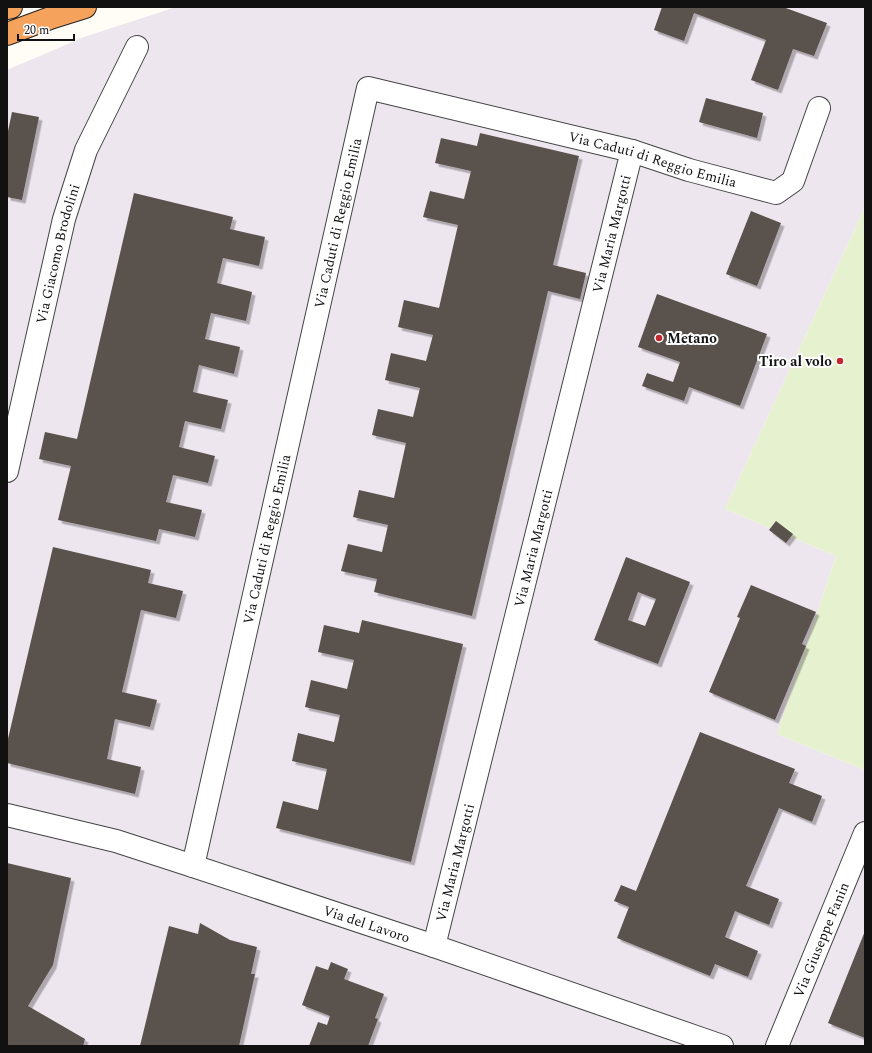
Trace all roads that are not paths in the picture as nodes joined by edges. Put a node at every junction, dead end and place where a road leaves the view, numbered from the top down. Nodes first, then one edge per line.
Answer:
1 (11, 7) edge
2 (85, 7) edge
3 (7, 8) edge
4 (7, 34) edge
5 (137, 47) dead end
6 (819, 108) dead end
7 (632, 151) junction
8 (7, 471) edge
9 (7, 815) edge
10 (865, 833) edge
11 (193, 866) junction
12 (434, 946) junction
13 (722, 1046) edge
14 (777, 1046) edge

1 - 3 highway
2 - 4 highway
5 - 8 street, Via Giacomo Brodolini
6 - 7 street, Via Caduti di Reggio Emilia
7 - 11 street, Via Caduti di Reggio Emilia
7 - 12 street, Via Maria Margotti
9 - 11 street, Via del Lavoro
10 - 14 street, Via Giuseppe Fanin
11 - 12 street, Via del Lavoro
12 - 13 street, Via del Lavoro

